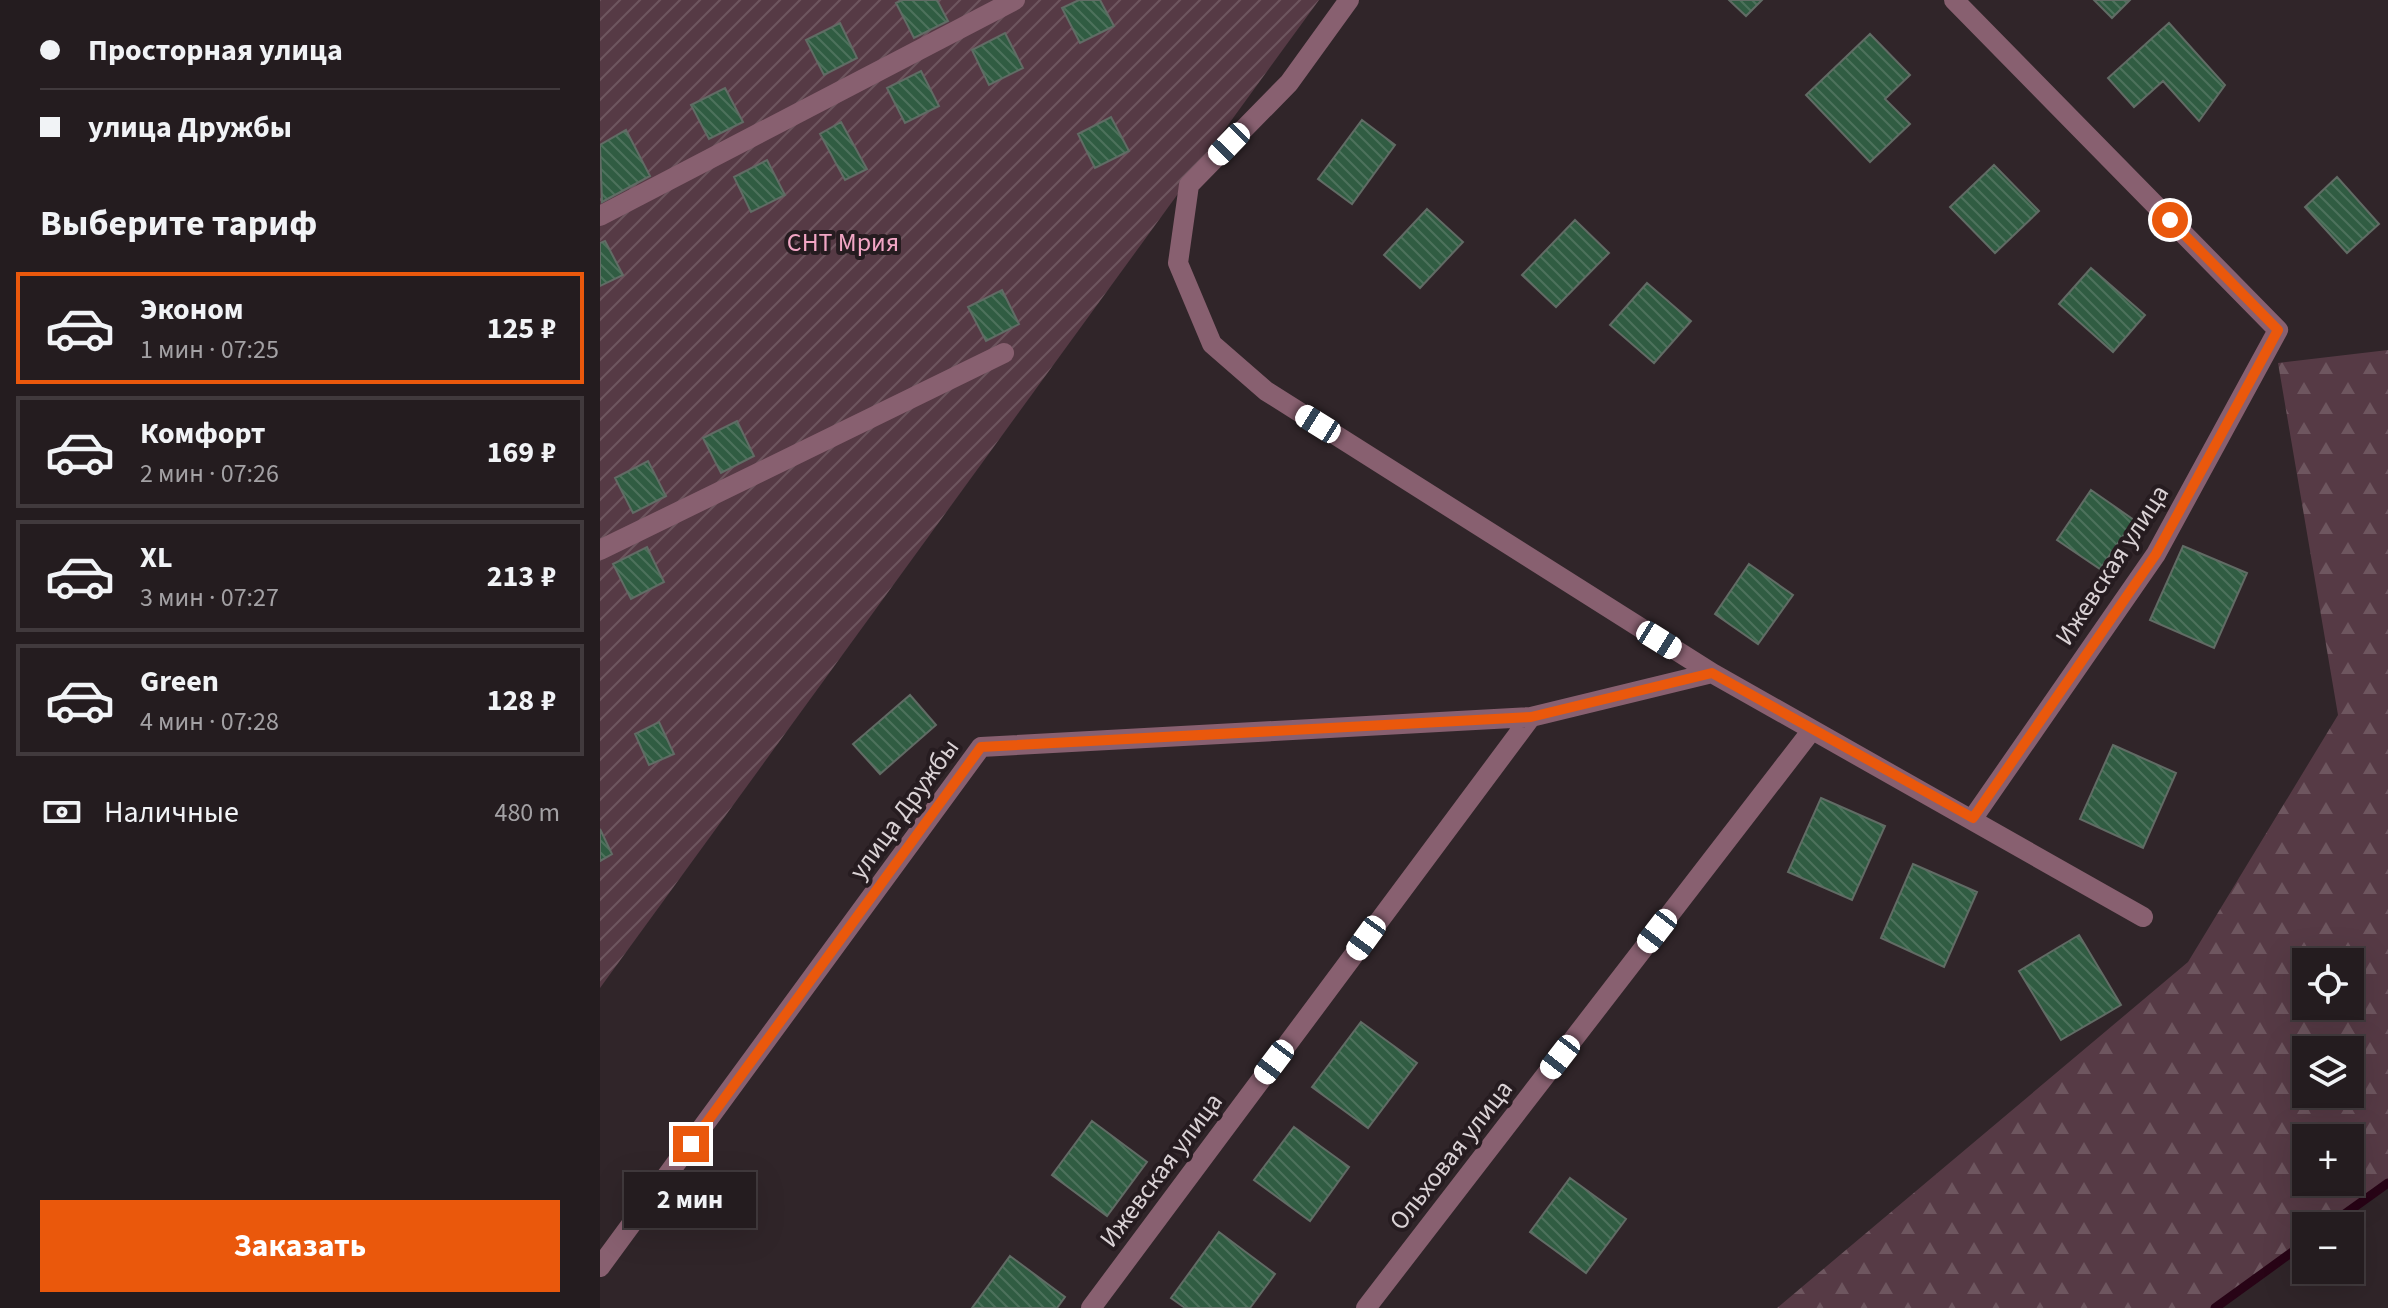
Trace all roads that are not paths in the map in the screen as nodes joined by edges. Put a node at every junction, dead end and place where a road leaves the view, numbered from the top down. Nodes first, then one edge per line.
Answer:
1 (1015, 0) edge
2 (1349, 0) edge
3 (1954, 0) edge
4 (600, 216) edge
5 (1004, 353) dead end
6 (600, 550) edge
7 (1712, 673) junction
8 (1531, 717) junction
9 (1812, 730) junction
10 (1973, 818) junction
11 (2143, 917) dead end
12 (600, 1267) edge
13 (1091, 1308) edge
14 (1366, 1308) edge

1 - 4 street
2 - 7 street
3 - 10 street, Ижевская улица
5 - 6 street
7 - 8 street
7 - 9 street
8 - 12 street, улица Дружбы
8 - 13 street, Ижевская улица
9 - 10 street
9 - 14 street, Ольховая улица
10 - 11 street

